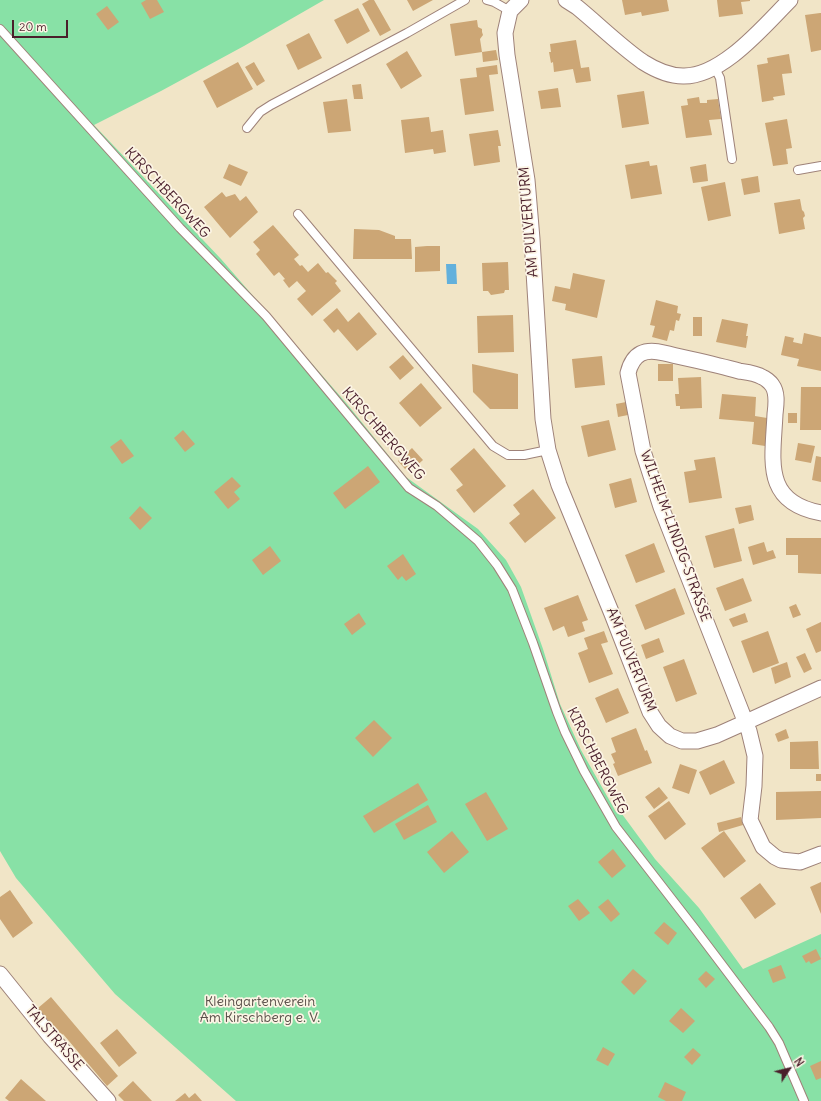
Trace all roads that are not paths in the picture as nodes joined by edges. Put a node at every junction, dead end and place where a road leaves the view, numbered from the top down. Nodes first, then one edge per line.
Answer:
1 (465, 0) edge
2 (487, 0) edge
3 (521, 0) edge
4 (566, 0) edge
5 (790, 0) edge
6 (510, 11) junction
7 (0, 29) edge
8 (715, 68) junction
9 (247, 128) dead end
10 (732, 159) dead end
11 (821, 166) edge
12 (798, 170) dead end
13 (298, 214) dead end
14 (548, 450) junction
15 (821, 513) edge
16 (821, 688) edge
17 (746, 722) junction
18 (821, 854) edge
19 (0, 974) edge
20 (108, 1101) edge
21 (804, 1101) edge

1 - 9 lane
2 - 6 lane
3 - 6 street
4 - 8 street
5 - 8 street
6 - 14 street, AM PULVERTURM
7 - 21 lane, KIRSCHBERGWEG
8 - 10 lane
11 - 12 lane
13 - 14 lane
14 - 17 street, AM PULVERTURM
15 - 17 street, WILHELM-LINDIG-STRASSE
16 - 17 street, AM PULVERTURM
17 - 18 street, WILHELM-LINDIG-STRASSE
19 - 20 street, TALSTRASSE

